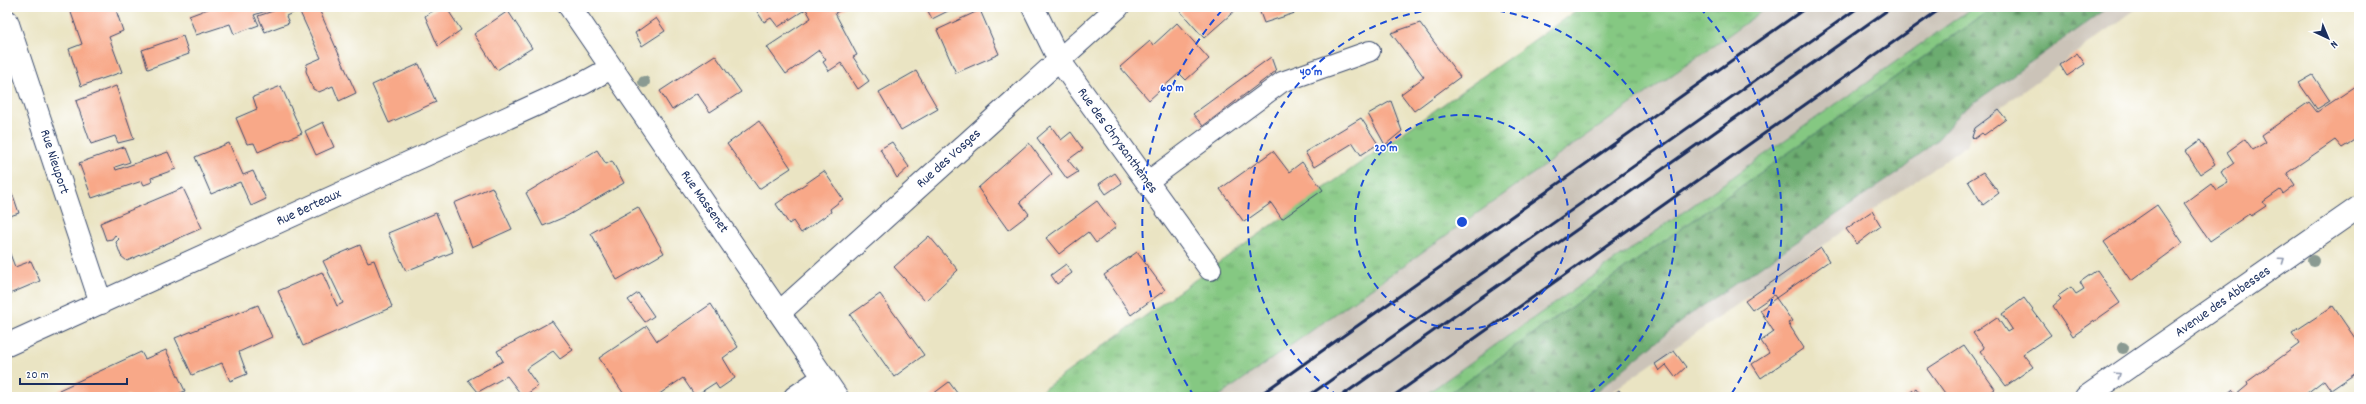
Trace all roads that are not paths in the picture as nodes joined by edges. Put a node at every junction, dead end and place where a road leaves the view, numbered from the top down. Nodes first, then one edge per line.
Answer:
1 (570, 7) edge
2 (1033, 7) edge
3 (1118, 7) edge
4 (7, 21) edge
5 (1370, 51) dead end
6 (1059, 60) junction
7 (611, 68) junction
8 (1147, 182) junction
9 (2359, 207) edge
10 (1210, 269) dead end
11 (101, 303) junction
12 (780, 312) junction
13 (7, 345) edge
14 (824, 377) junction
15 (794, 397) edge
16 (837, 397) edge
17 (2086, 397) edge

1 - 7 street, Rue Massenet
2 - 6 street, Rue des Chrysanthèmes
3 - 6 street, Rue des Vosges
4 - 11 street, Rue Nieuport
5 - 8 lane
6 - 8 street, Rue des Chrysanthèmes
6 - 12 street, Rue des Vosges
7 - 11 street, Rue Berteaux
7 - 12 street, Rue Massenet
8 - 10 street, Rue des Chrysanthèmes
17 -> 9 street, Avenue des Abbesses
11 - 13 street, Rue Berteaux
12 - 14 street, Rue Massenet
14 - 15 street
14 - 16 street, Rue Massenet

